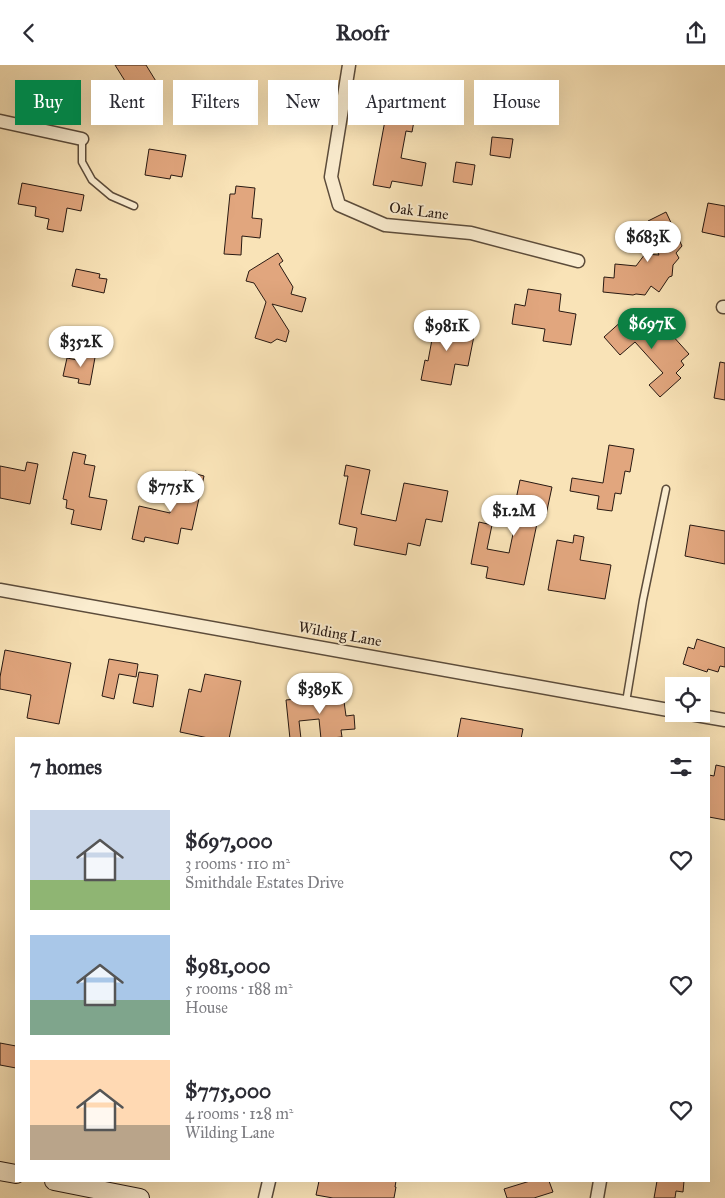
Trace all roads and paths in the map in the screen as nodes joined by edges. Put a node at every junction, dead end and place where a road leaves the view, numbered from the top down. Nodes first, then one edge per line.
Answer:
1 (349, 65) edge
2 (0, 121) edge
3 (82, 139) joint
4 (134, 206) dead end
5 (578, 261) dead end
6 (666, 489) dead end
7 (0, 590) edge
8 (626, 702) junction
9 (665, 709) edge
10 (710, 717) edge
11 (725, 720) edge
12 (0, 1171) edge
13 (15, 1174) edge
14 (59, 1182) edge
15 (269, 1182) edge
16 (600, 1182) edge
17 (140, 1198) edge
18 (265, 1198) edge
19 (597, 1198) edge

1 - 5 street, Oak Lane
2 - 3 street
3 - 4 lane
6 - 8 lane
7 - 8 street, Wilding Lane
8 - 9 street, Wilding Lane
10 - 11 street
12 - 13 street
14 - 17 street
15 - 18 street
16 - 19 street

